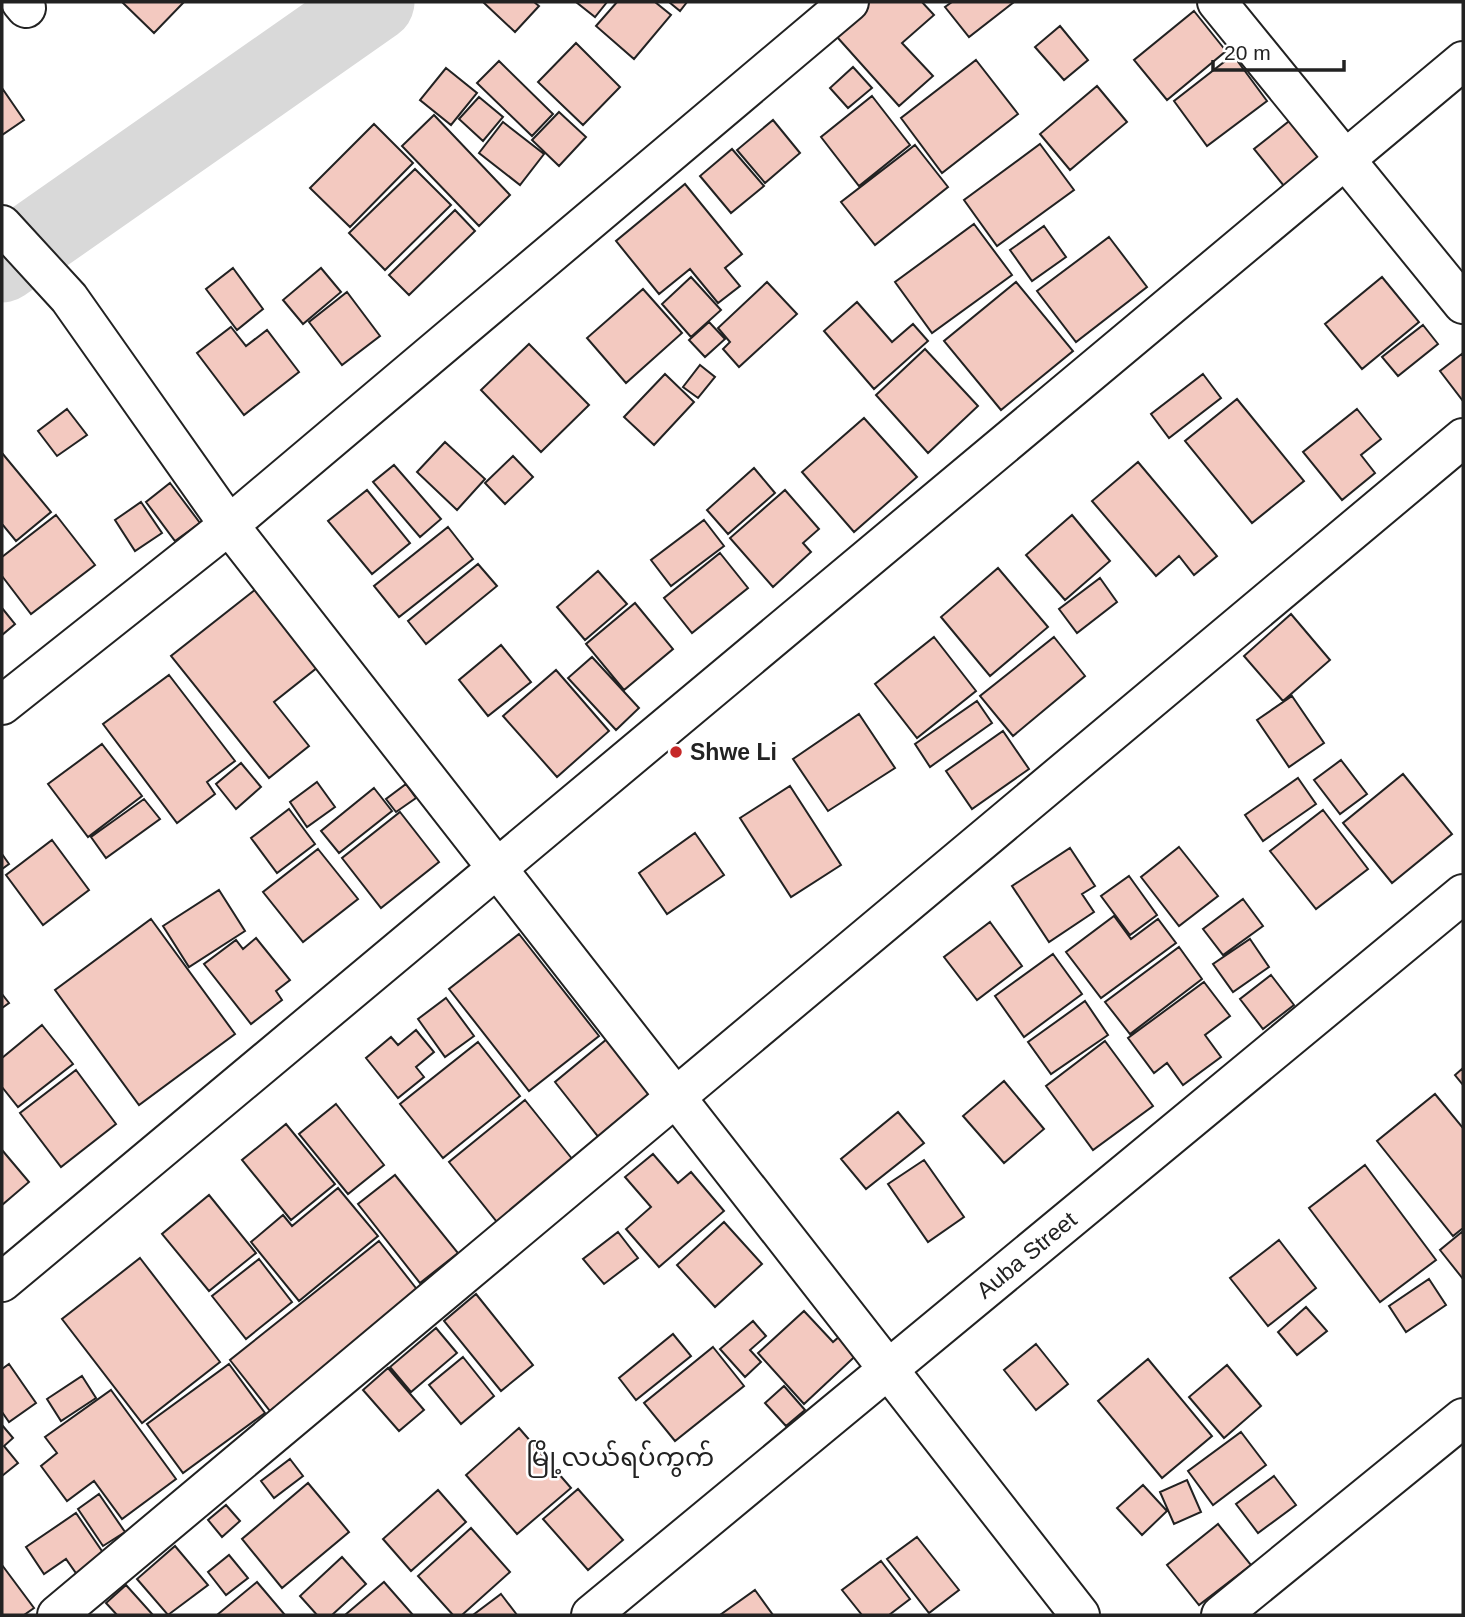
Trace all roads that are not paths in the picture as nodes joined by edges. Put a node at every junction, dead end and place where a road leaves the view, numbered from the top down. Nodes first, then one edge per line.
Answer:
1 (849, 2) edge
2 (1217, 2) edge
3 (1463, 61) edge
4 (1344, 159) junction
5 (2, 225) edge
6 (1463, 304) edge
7 (1463, 438) edge
8 (229, 525) junction
9 (2, 705) edge
10 (496, 868) junction
11 (1463, 894) edge
12 (675, 1098) junction
13 (2, 1282) edge
14 (887, 1371) junction
15 (1463, 1418) edge
16 (57, 1615) edge
17 (592, 1615) edge
18 (1080, 1615) edge
19 (1221, 1615) edge

1 - 8 street
2 - 4 street
3 - 4 street
4 - 6 street
4 - 10 street
5 - 8 street
7 - 12 street
8 - 9 street
8 - 10 street
10 - 12 street
10 - 13 street
11 - 14 street, Auba Street
12 - 14 street
12 - 16 street
14 - 17 street, Auba Street
14 - 18 street
15 - 19 street

